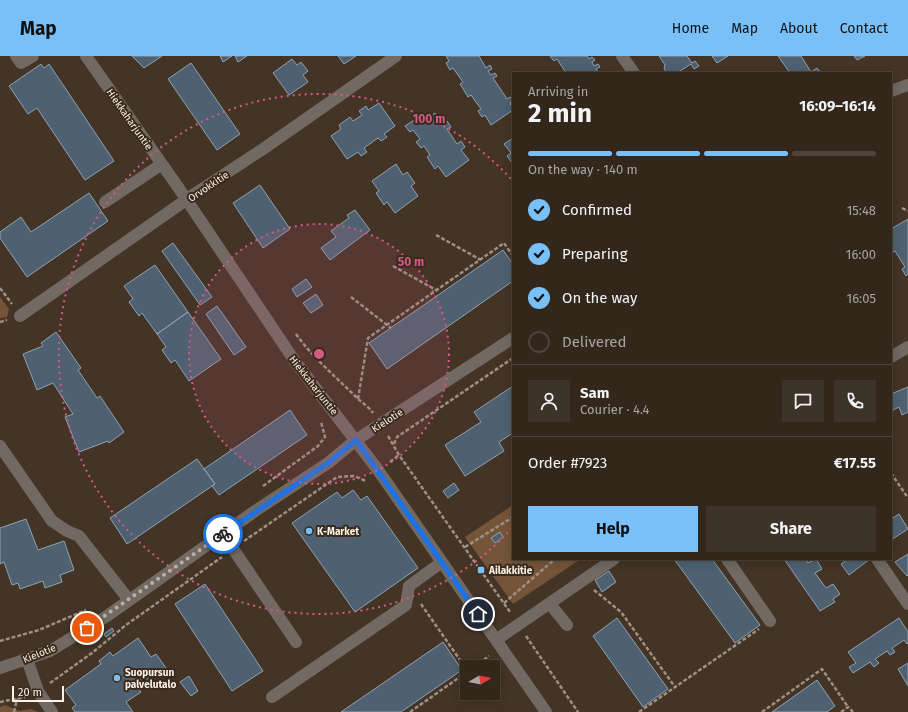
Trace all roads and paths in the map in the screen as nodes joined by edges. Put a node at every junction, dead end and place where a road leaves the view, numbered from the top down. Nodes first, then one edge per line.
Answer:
1 (16, 56) edge
2 (33, 56) edge
3 (86, 56) edge
4 (396, 56) edge
5 (622, 56) edge
6 (633, 72) edge
7 (908, 85) edge
8 (892, 92) edge
9 (162, 164) junction
10 (186, 200) junction
11 (106, 202) dead end
12 (902, 208) dead end
13 (908, 212) edge
14 (436, 235) dead end
15 (512, 255) edge
16 (480, 260) junction
17 (393, 266) dead end
18 (0, 288) edge
19 (436, 290) junction
20 (351, 297) dead end
21 (20, 316) joint
22 (388, 324) junction
23 (391, 328) dead end
24 (512, 339) edge
25 (908, 347) edge
26 (892, 357) edge
27 (512, 359) edge
28 (358, 399) dead end
29 (380, 424) junction
30 (356, 440) junction
31 (394, 444) junction
32 (0, 446) edge
33 (318, 446) dead end
34 (892, 474) edge
35 (354, 476) dead end
36 (262, 487) dead end
37 (908, 498) edge
38 (512, 518) edge
39 (223, 534) junction
40 (465, 548) junction
41 (232, 549) junction
42 (554, 560) edge
43 (613, 560) edge
44 (728, 560) edge
45 (878, 560) edge
46 (442, 562) junction
47 (582, 581) junction
48 (409, 586) junction
49 (129, 600) junction
50 (504, 603) junction
51 (550, 604) junction
52 (908, 604) edge
53 (90, 609) dead end
54 (770, 621) joint
55 (518, 624) junction
56 (567, 625) dead end
57 (496, 640) junction
58 (0, 641) edge
59 (296, 642) dead end
60 (490, 656) dead end
61 (27, 659) junction
62 (484, 660) edge
63 (460, 661) edge
64 (0, 668) edge
65 (460, 676) edge
66 (675, 687) junction
67 (38, 692) junction
68 (272, 697) dead end
69 (17, 699) junction
70 (0, 702) edge
71 (848, 707) junction
72 (14, 712) edge
73 (52, 712) edge
74 (410, 712) edge
75 (546, 712) edge
76 (578, 712) edge
77 (639, 712) edge
78 (762, 712) edge
79 (842, 712) edge
80 (853, 712) edge

1 - 2 street
3 - 9 street, Hiekkaharjuntie
4 - 10 street, Orvokkitie
5 - 6 street
7 - 8 street
9 - 10 street, Hiekkaharjuntie
9 - 11 street
10 - 21 street, Orvokkitie
10 - 30 street, Hiekkaharjuntie
12 - 13 path
14 - 16 path
15 - 16 path
16 - 19 path
17 - 19 path
18 - 21 path
19 - 22 path
20 - 22 path
22 - 23 path
22 - 28 path
24 - 29 street, Kielotie
25 - 26 street
27 - 31 path
29 - 30 street, Kielotie
29 - 31 path
30 - 39 street, Kielotie
30 - 46 street, Hiekkaharjuntie
31 - 40 path
32 - 49 street
33 - 36 path
34 - 37 path
35 - 41 path
38 - 40 path
39 - 41 street
39 - 49 street, Kielotie
40 - 50 path
41 - 59 street
41 - 67 path
42 - 50 path
43 - 47 street
44 - 54 street
45 - 52 street
46 - 48 street
46 - 57 street, Hiekkaharjuntie
47 - 51 street
47 - 66 path
48 - 63 path
48 - 68 street
49 - 61 street, Kielotie
50 - 55 path
51 - 55 street
51 - 56 street
53 - 58 path
54 - 66 path
55 - 57 street
55 - 76 path
57 - 75 street, Hiekkaharjuntie
60 - 62 path
61 - 64 street, Kielotie
61 - 67 street
65 - 74 path
66 - 77 path
67 - 69 path
67 - 73 street
69 - 70 path
69 - 72 path
71 - 78 path
71 - 79 path
71 - 80 path

